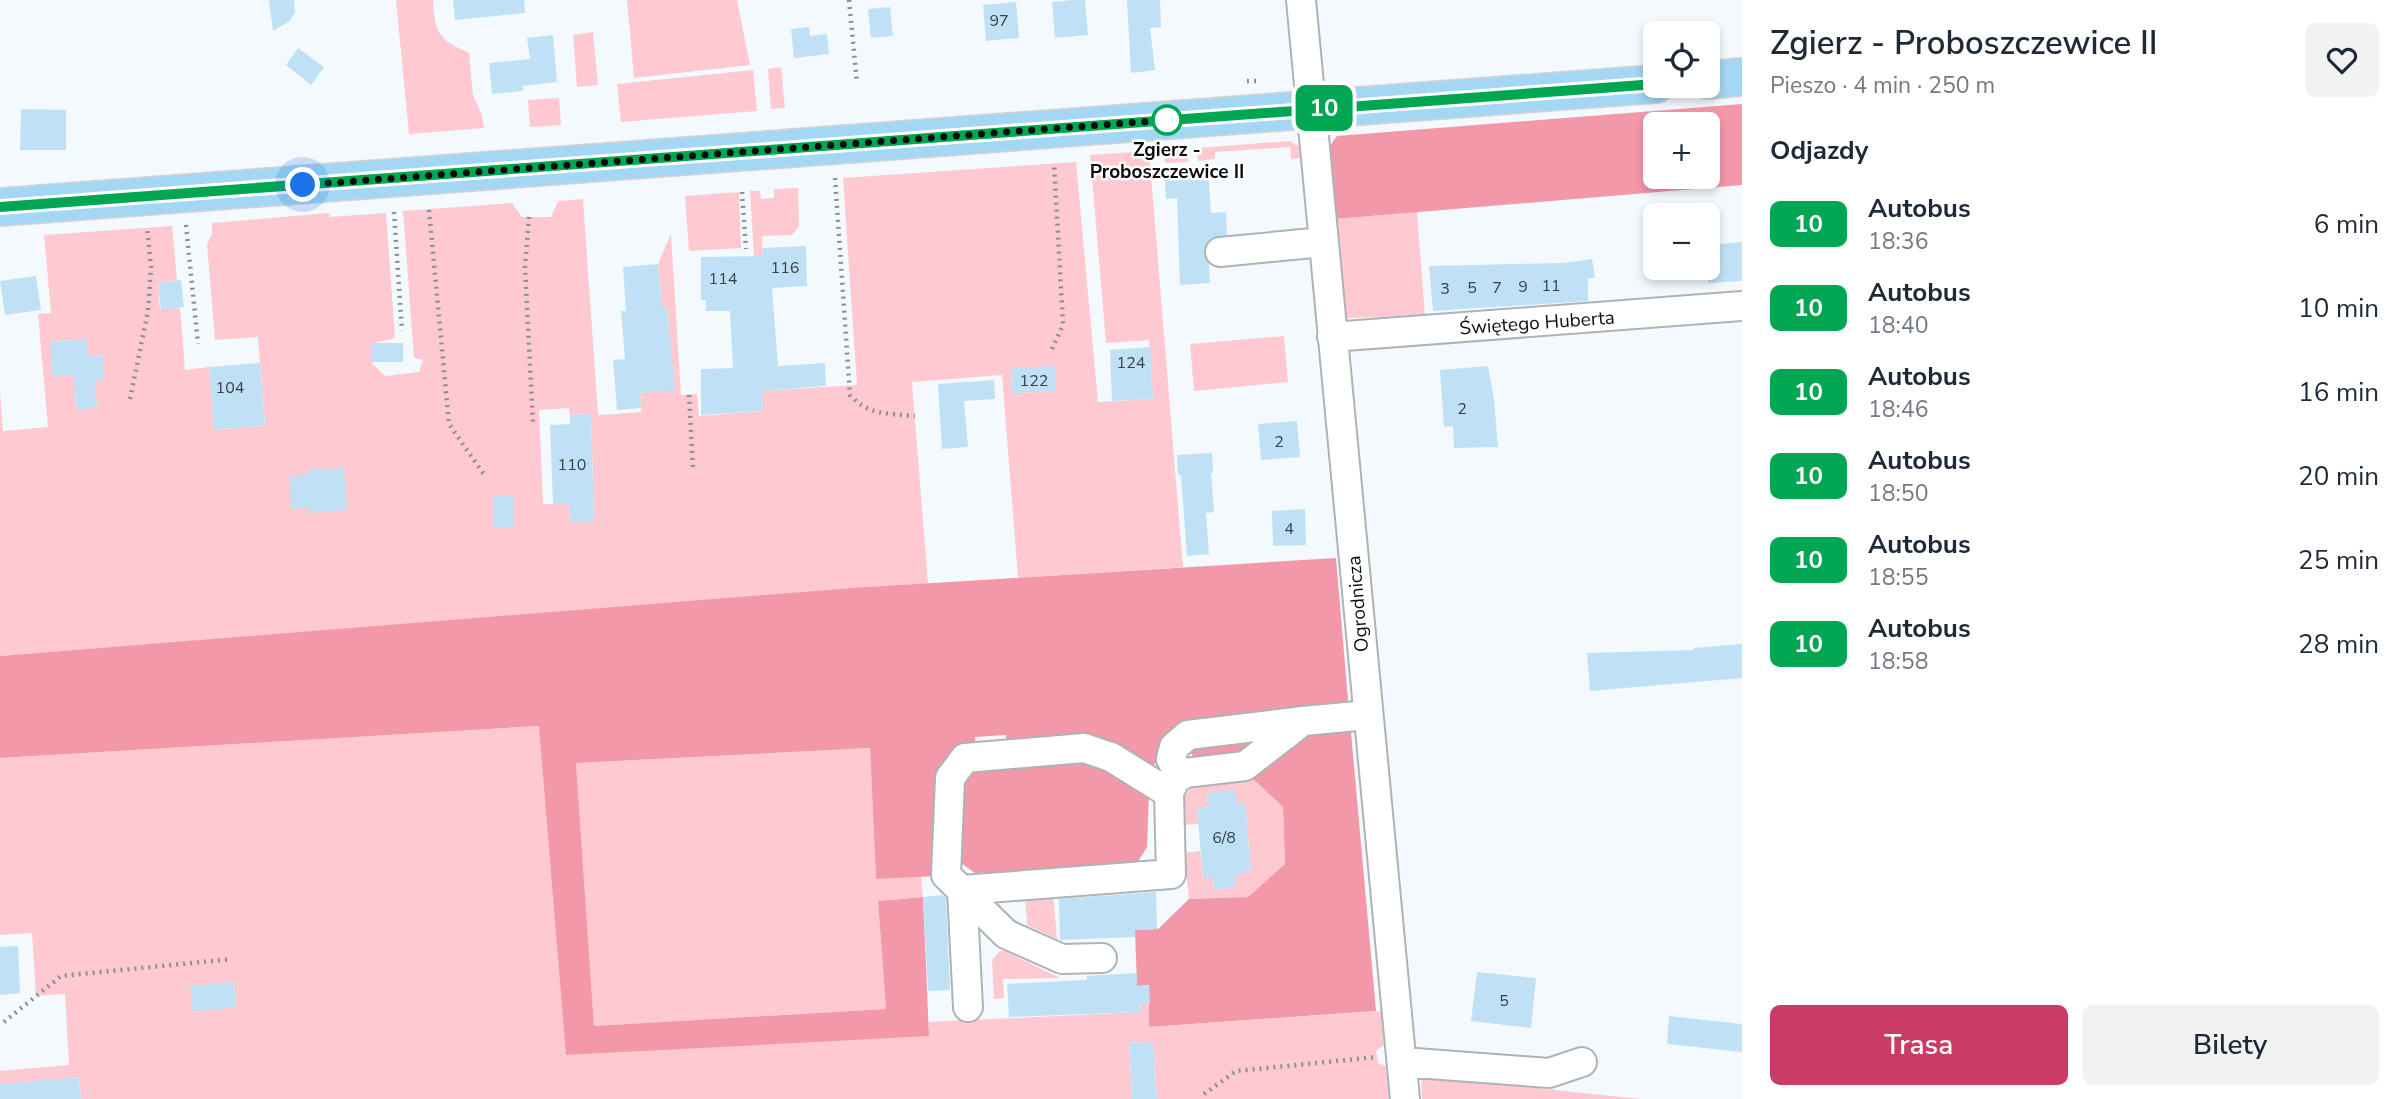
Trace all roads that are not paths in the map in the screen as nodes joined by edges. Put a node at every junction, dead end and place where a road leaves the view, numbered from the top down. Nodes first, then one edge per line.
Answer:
1 (1301, 0) edge
2 (1742, 77) edge
3 (1720, 79) edge
4 (1643, 85) edge
5 (1311, 109) junction
6 (0, 207) edge
7 (1323, 242) junction
8 (1220, 252) dead end
9 (1742, 306) edge
10 (1332, 338) junction
11 (1368, 715) junction
12 (1303, 721) junction
13 (1177, 783) junction
14 (962, 890) junction
15 (1102, 958) dead end
16 (968, 1007) dead end
17 (1402, 1059) junction
18 (1582, 1062) dead end
19 (1405, 1099) edge

1 - 5 street, Ogrodnicza
2 - 3 main road
4 - 5 main road
5 - 6 main road
5 - 7 street, Ogrodnicza
7 - 8 street
7 - 10 street, Ogrodnicza
9 - 10 street, Świętego Huberta
10 - 11 street, Ogrodnicza
11 - 12 street
11 - 17 street, Ogrodnicza
12 - 13 street
12 - 13 street
13 - 14 street
13 - 14 street
14 - 15 street
14 - 16 street
17 - 18 street
17 - 19 street, Ogrodnicza

